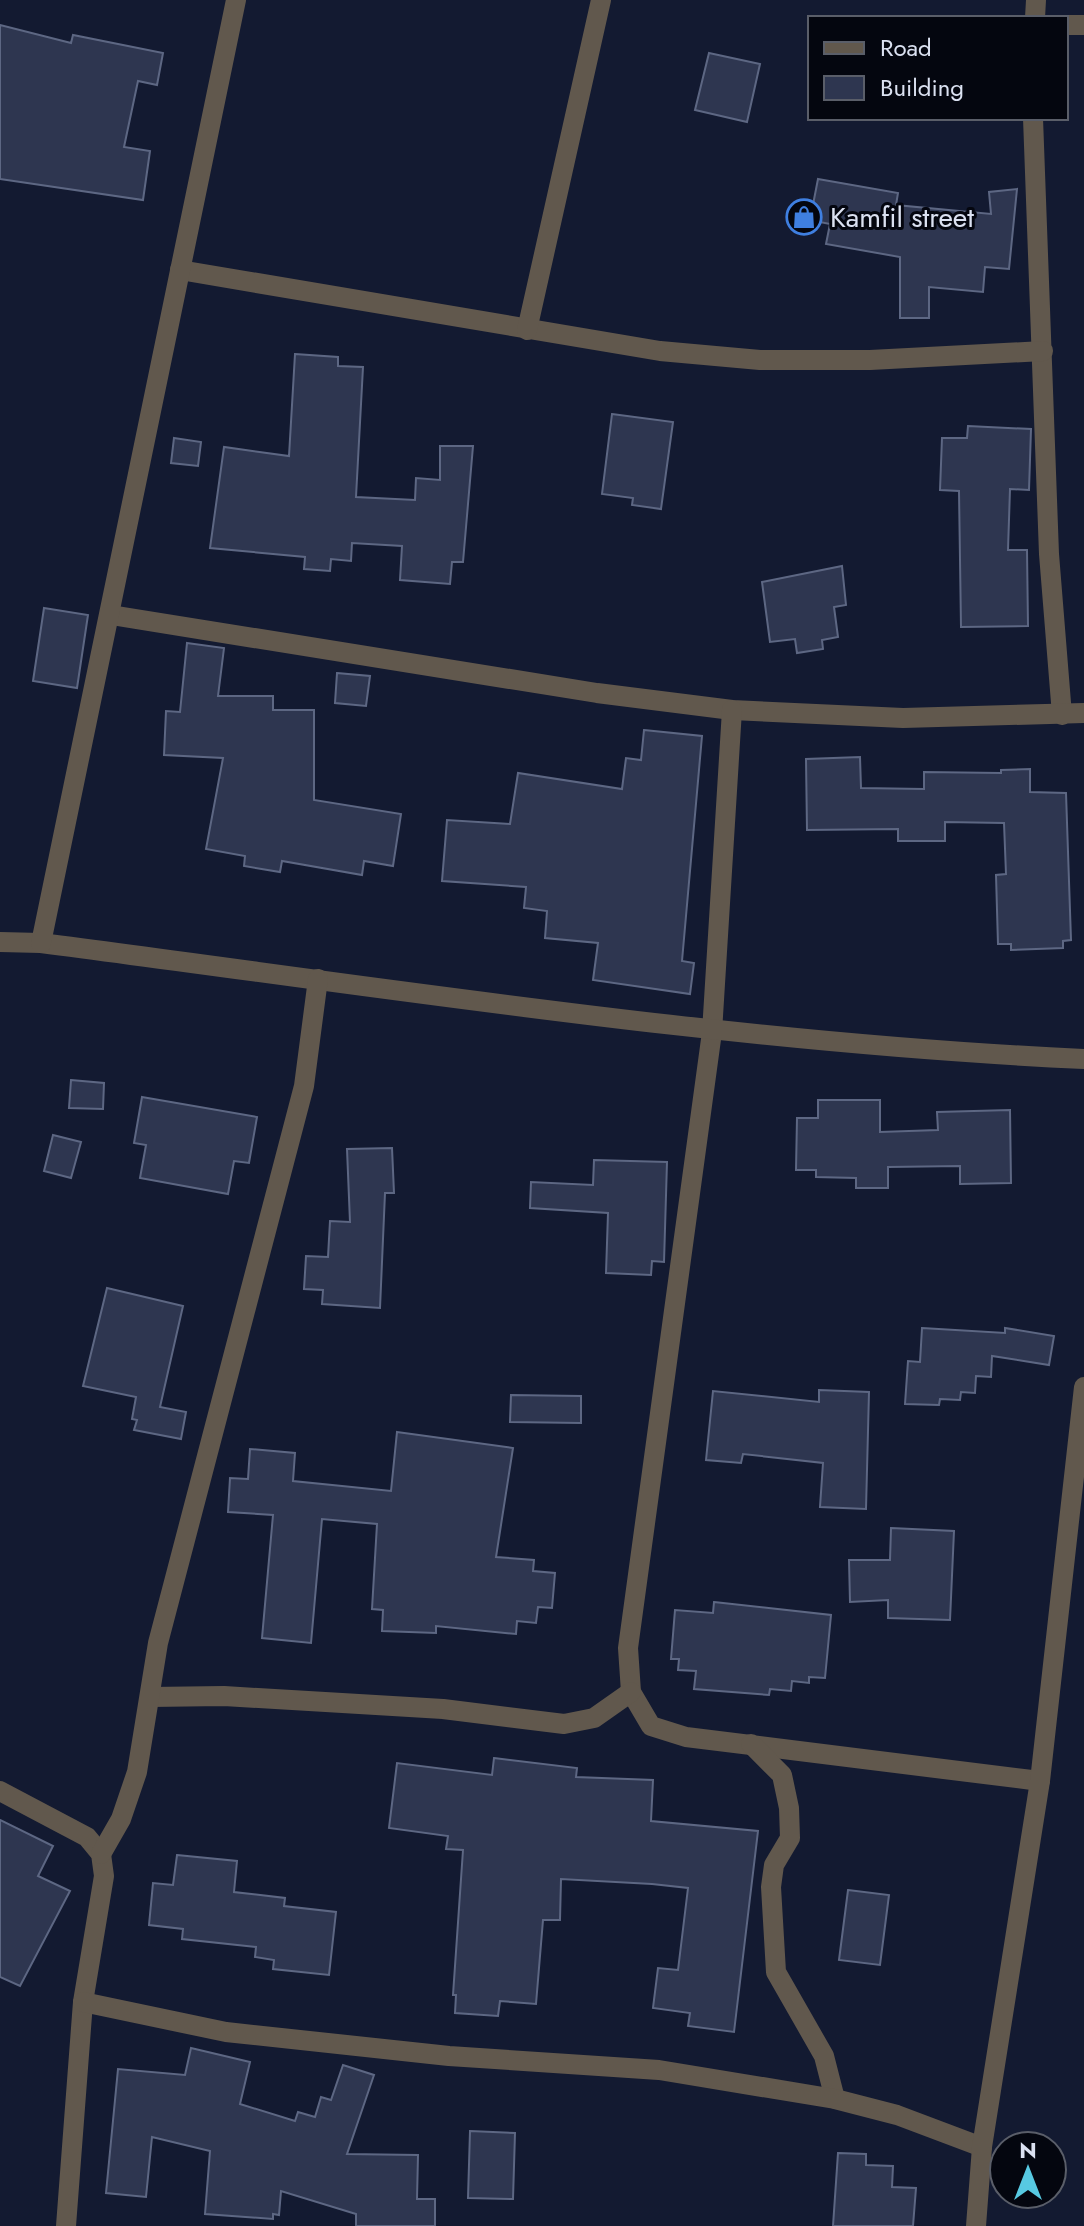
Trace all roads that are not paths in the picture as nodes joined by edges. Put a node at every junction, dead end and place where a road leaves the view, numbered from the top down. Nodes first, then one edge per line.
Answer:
1 (236, 0) edge
2 (601, 0) edge
3 (1033, 120) edge
4 (180, 270) junction
5 (527, 330) junction
6 (1043, 351) junction
7 (111, 615) junction
8 (732, 710) junction
9 (1084, 713) edge
10 (1062, 715) junction
11 (0, 942) edge
12 (41, 943) junction
13 (318, 979) junction
14 (712, 1032) junction
15 (1084, 1059) edge
16 (1084, 1387) edge
17 (1080, 1435) edge
18 (631, 1692) junction
19 (150, 1697) junction
20 (751, 1744) junction
21 (1040, 1781) junction
22 (0, 1791) edge
23 (101, 1854) junction
24 (83, 2002) junction
25 (835, 2099) junction
26 (982, 2147) junction
27 (66, 2226) edge
28 (976, 2226) edge

1 - 4 street
2 - 5 street
3 - 6 street
4 - 5 street
4 - 7 street
5 - 6 street
6 - 10 street
7 - 8 street
7 - 12 street
8 - 10 street
8 - 14 street
9 - 10 street
11 - 12 street
12 - 13 street
13 - 14 street
13 - 19 street
14 - 15 street
14 - 18 street
16 - 17 street
17 - 21 street
18 - 19 street
18 - 20 street
19 - 23 street
20 - 21 street
20 - 25 street
21 - 26 street
22 - 23 street
23 - 24 street
24 - 25 street
24 - 27 street
25 - 26 street
26 - 28 street

